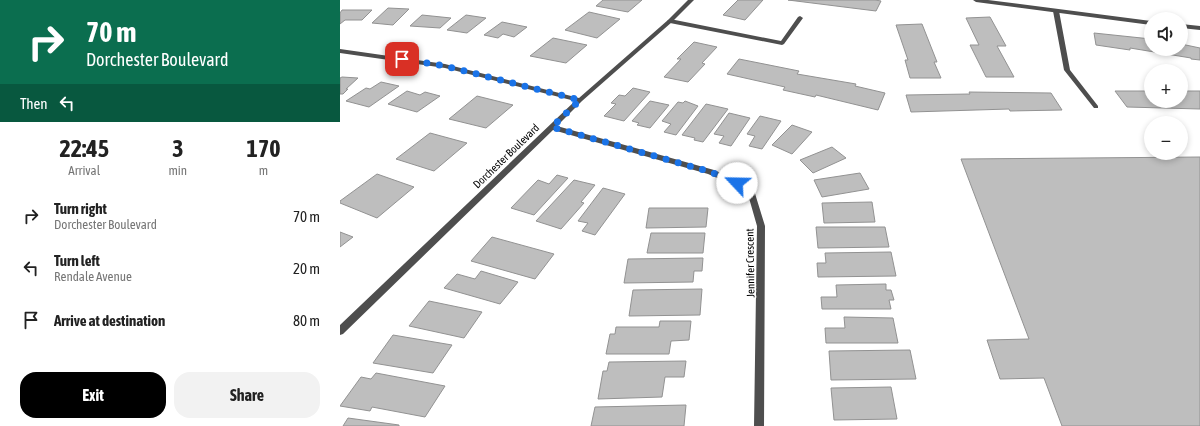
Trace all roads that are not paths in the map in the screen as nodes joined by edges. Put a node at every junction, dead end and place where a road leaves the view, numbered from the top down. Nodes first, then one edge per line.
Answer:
1 (691, 0) edge
2 (976, 0) edge
3 (985, 1) edge
4 (1056, 11) junction
5 (800, 18) dead end
6 (670, 21) junction
7 (1144, 21) edge
8 (1188, 27) edge
9 (1200, 28) edge
10 (340, 51) edge
11 (580, 100) junction
12 (1096, 107) dead end
13 (552, 127) junction
14 (340, 331) edge
15 (759, 426) edge

1 - 6 street, Dorchester Boulevard
2 - 3 street
3 - 4 street
4 - 7 street
4 - 12 street
5 - 6 street
6 - 11 street, Dorchester Boulevard
8 - 9 street
10 - 11 street
11 - 13 street, Dorchester Boulevard
13 - 14 street, Dorchester Boulevard
13 - 15 street, Jennifer Crescent

